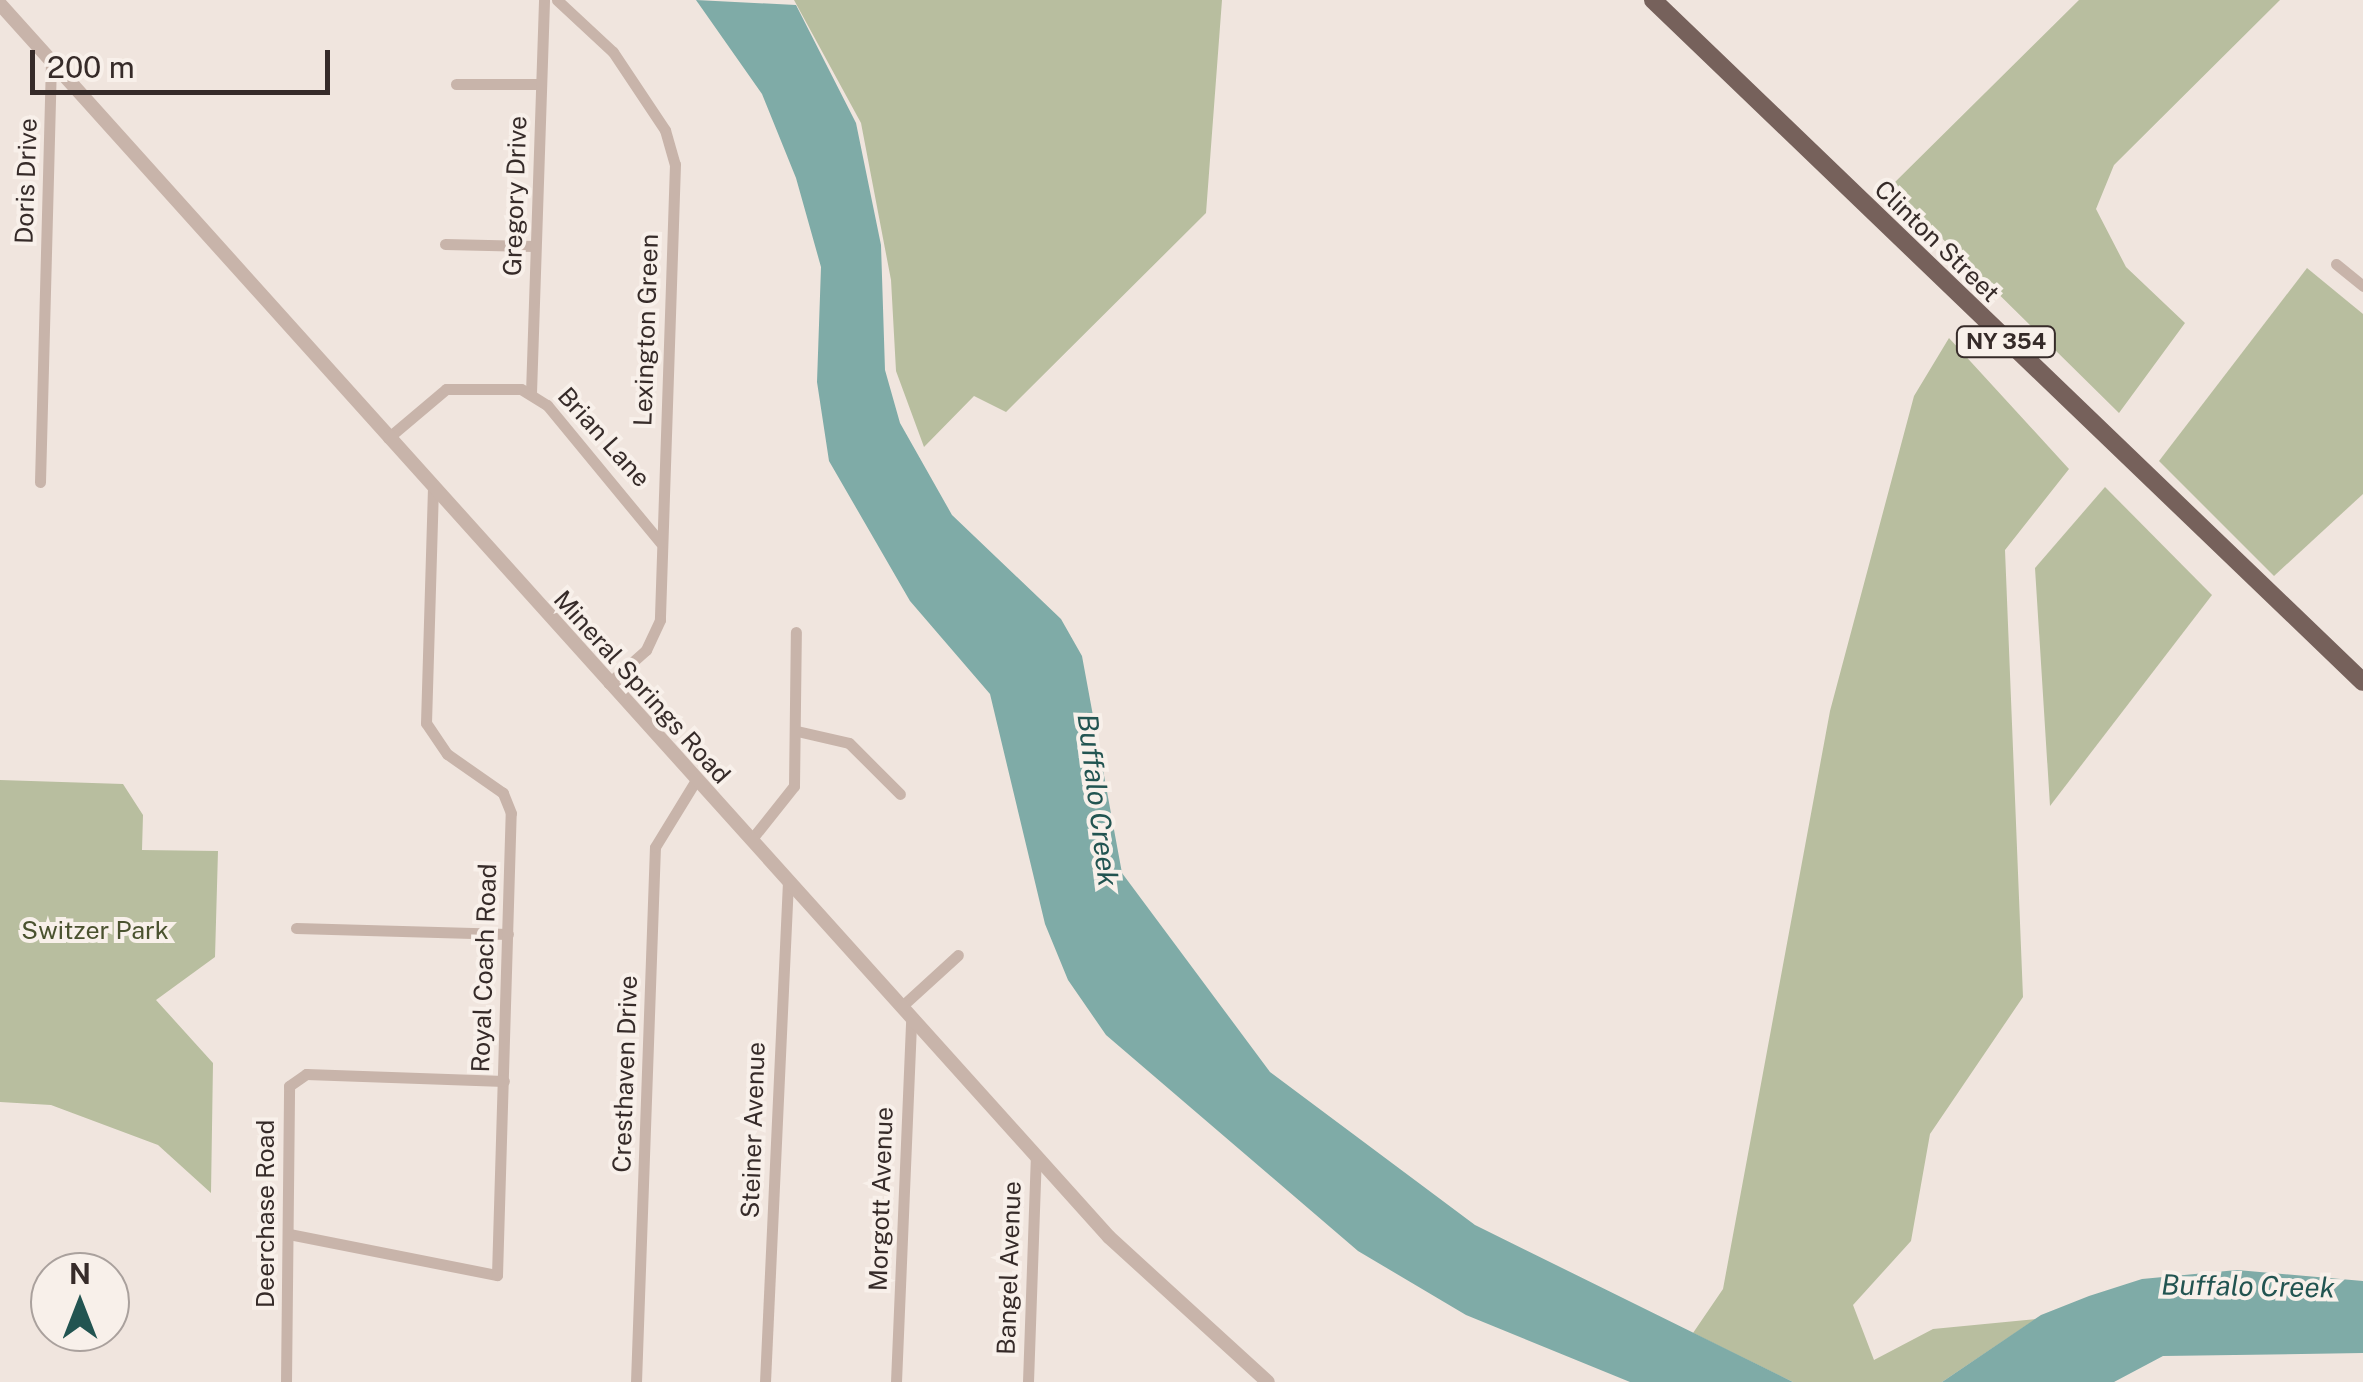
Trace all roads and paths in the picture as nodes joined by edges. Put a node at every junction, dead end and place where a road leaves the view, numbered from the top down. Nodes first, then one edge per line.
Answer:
1 (544, 0) edge
2 (556, 0) edge
3 (1652, 0) edge
4 (0, 4) edge
5 (52, 62) junction
6 (456, 84) dead end
7 (541, 84) junction
8 (445, 244) dead end
9 (536, 246) junction
10 (2336, 264) dead end
11 (2363, 286) edge
12 (530, 393) junction
13 (388, 438) junction
14 (40, 482) dead end
15 (433, 488) junction
16 (662, 550) junction
17 (796, 632) dead end
18 (2363, 682) edge
19 (609, 684) junction
20 (798, 731) junction
21 (696, 780) junction
22 (900, 794) dead end
23 (750, 840) junction
24 (788, 881) junction
25 (296, 928) dead end
26 (508, 934) junction
27 (958, 955) dead end
28 (906, 1013) junction
29 (504, 1081) junction
30 (1036, 1156) junction
31 (289, 1234) junction
32 (286, 1382) edge
33 (636, 1382) edge
34 (765, 1382) edge
35 (896, 1382) edge
36 (1028, 1382) edge
37 (1268, 1382) edge

1 - 7 street, Gregory Drive
2 - 16 street, Lexington Green
3 - 18 main road, Clinton Street / NY 354
4 - 5 street, Mineral Springs Road
5 - 13 street, Mineral Springs Road
5 - 14 street, Doris Drive
6 - 7 street
7 - 9 street, Gregory Drive
8 - 9 street
9 - 12 street, Gregory Drive
10 - 11 street
12 - 13 street, Brian Lane
12 - 16 street, Brian Lane
13 - 15 street, Mineral Springs Road
15 - 19 street, Mineral Springs Road
15 - 26 street, Royal Coach Road
16 - 19 street, Lexington Green
17 - 20 street
19 - 21 street, Mineral Springs Road
20 - 22 street
20 - 23 street
21 - 23 street, Mineral Springs Road
21 - 33 street, Cresthaven Drive
23 - 24 street, Mineral Springs Road
24 - 28 street, Mineral Springs Road
24 - 34 street, Steiner Avenue
25 - 26 street
26 - 29 street, Royal Coach Road
27 - 28 street
28 - 30 street, Mineral Springs Road
28 - 35 street, Morgott Avenue
29 - 31 street, Deerchase Road
29 - 31 street, Royal Coach Road
30 - 36 street, Bangel Avenue
30 - 37 street, Mineral Springs Road
31 - 32 street, Deerchase Road

